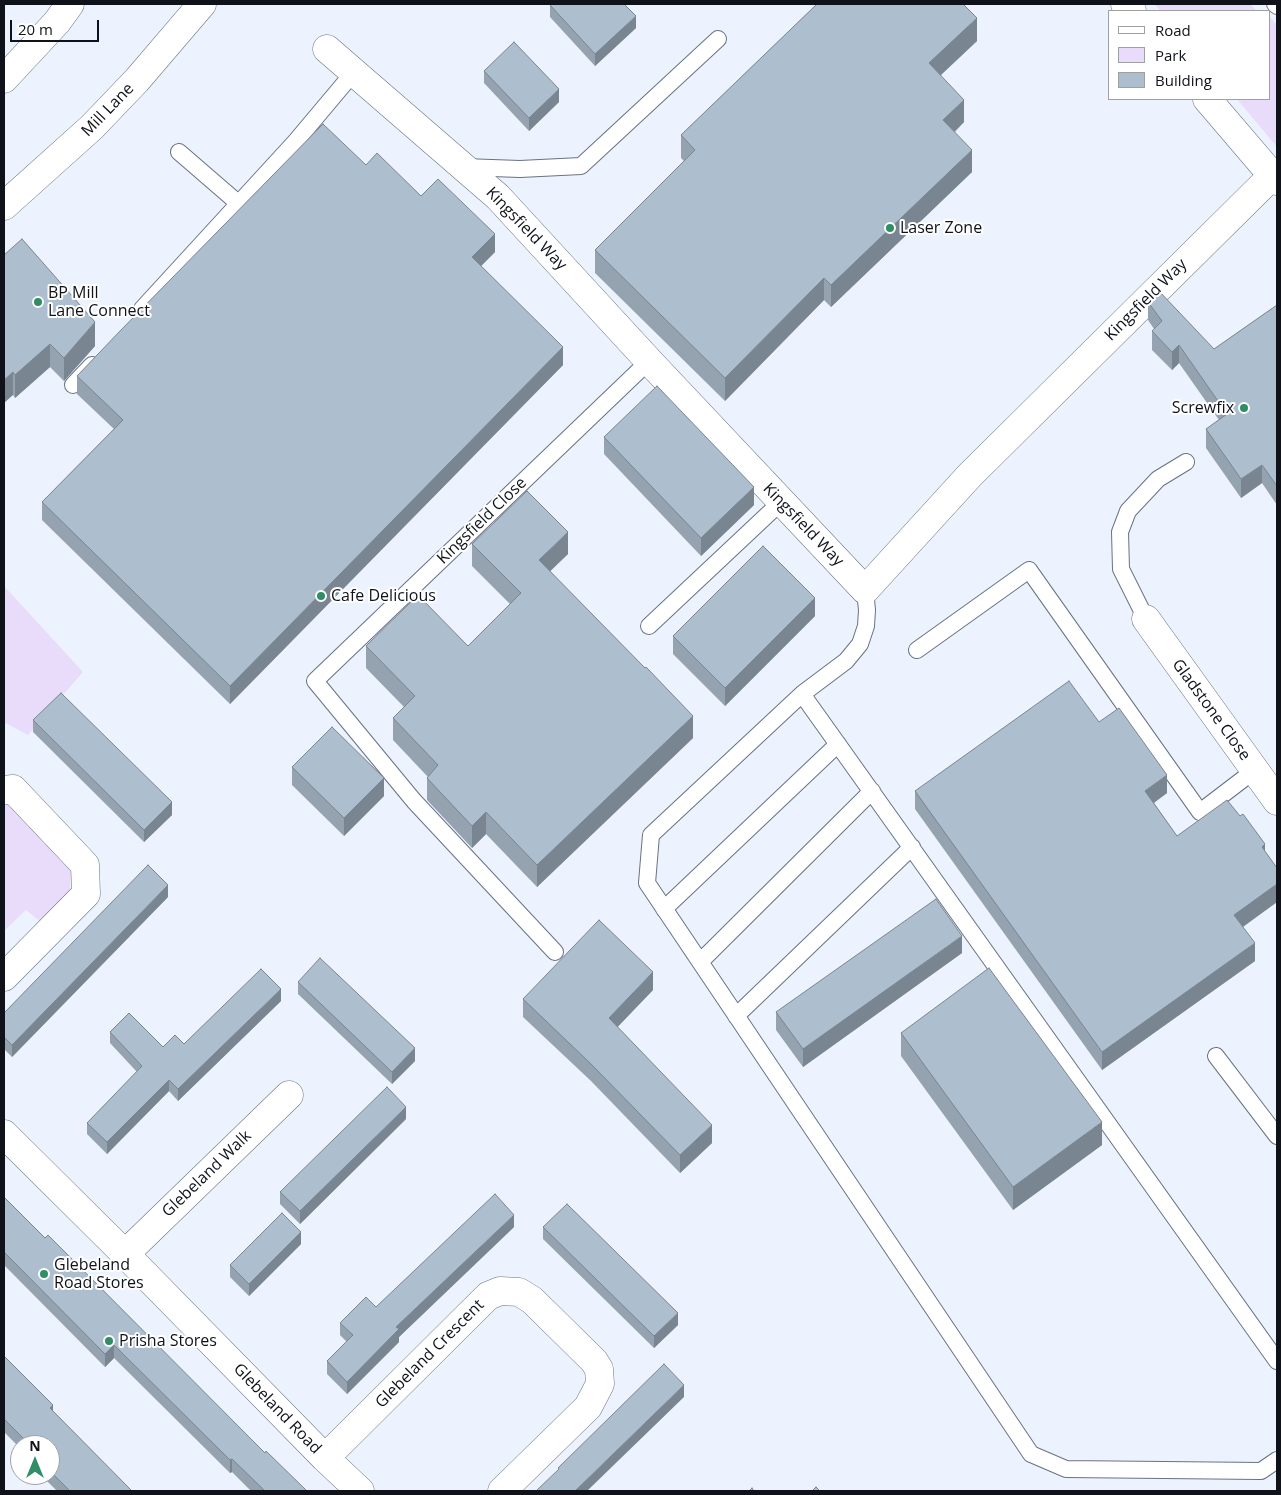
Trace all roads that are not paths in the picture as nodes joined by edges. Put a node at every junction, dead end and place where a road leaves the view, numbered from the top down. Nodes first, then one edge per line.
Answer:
1 (70, 4) edge
2 (202, 4) edge
3 (718, 39) dead end
4 (328, 49) dead end
5 (354, 72) junction
6 (4, 79) edge
7 (1208, 100) edge
8 (179, 152) dead end
9 (463, 167) junction
10 (1275, 178) edge
11 (238, 204) junction
12 (4, 206) edge
13 (132, 320) edge
14 (99, 356) edge
15 (648, 361) junction
16 (73, 385) dead end
17 (1186, 462) dead end
18 (781, 502) junction
19 (865, 590) junction
20 (1146, 619) joint
21 (648, 626) dead end
22 (917, 650) dead end
23 (802, 694) junction
24 (838, 744) junction
25 (1255, 770) junction
26 (4, 790) edge
27 (872, 792) junction
28 (1277, 801) edge
29 (912, 847) junction
30 (664, 909) junction
31 (555, 952) dead end
32 (700, 962) junction
33 (4, 977) edge
34 (736, 1016) junction
35 (1216, 1056) dead end
36 (288, 1095) dead end
37 (4, 1134) edge
38 (1277, 1136) edge
39 (125, 1254) junction
40 (1277, 1361) edge
41 (325, 1458) junction
42 (1277, 1460) edge
43 (360, 1491) edge
44 (502, 1491) edge

1 - 6 street
2 - 12 street, Mill Lane
3 - 9 lane
4 - 5 street, Kingsfield Way
5 - 9 street, Kingsfield Way
5 - 11 lane
7 - 10 street
8 - 11 lane
9 - 15 street, Kingsfield Way
10 - 19 street, Kingsfield Way
11 - 13 lane
14 - 16 lane
15 - 18 street, Kingsfield Way
15 - 31 lane, Kingsfield Close
17 - 20 lane
18 - 19 street, Kingsfield Way
18 - 21 lane
19 - 23 lane
20 - 25 street, Gladstone Close
22 - 25 lane
23 - 24 lane
23 - 30 lane
24 - 27 lane
24 - 30 lane
25 - 28 street, Gladstone Close
26 - 33 street
27 - 29 lane
27 - 32 lane
29 - 34 lane
29 - 40 lane
30 - 32 lane
32 - 34 lane
34 - 42 lane
35 - 38 lane
36 - 39 street, Glebeland Walk
37 - 39 street, Glebeland Road
39 - 41 street, Glebeland Road
41 - 43 street, Glebeland Road
41 - 44 street, Glebeland Crescent

